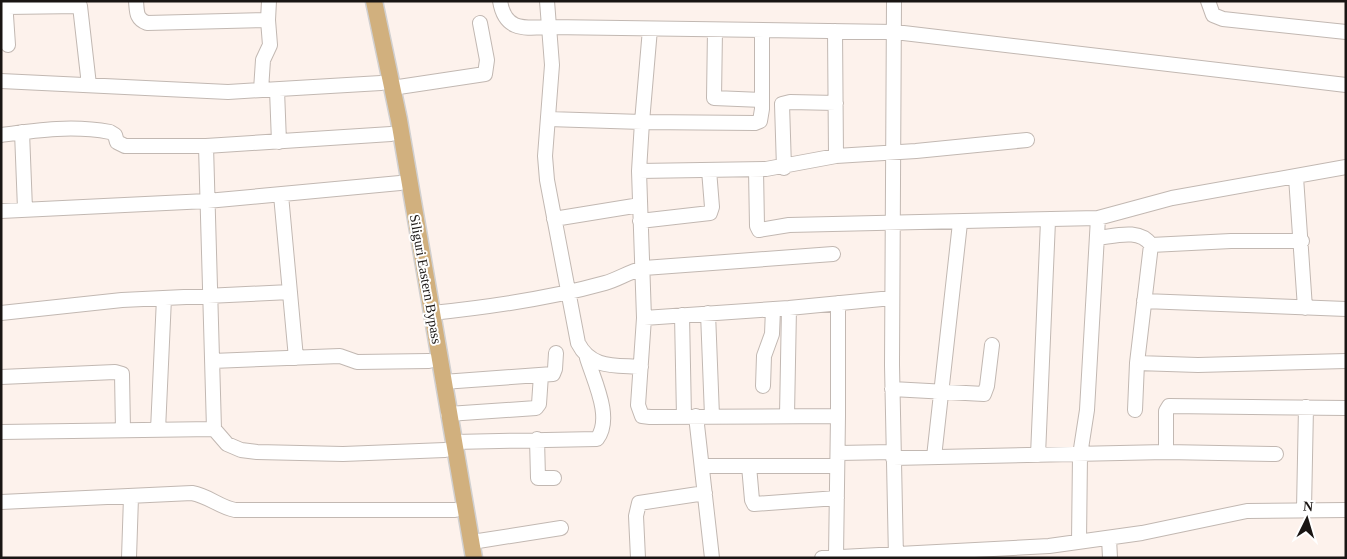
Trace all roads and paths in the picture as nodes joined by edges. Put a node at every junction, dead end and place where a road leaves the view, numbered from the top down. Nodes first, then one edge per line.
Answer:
1 (136, 1) edge
2 (269, 1) edge
3 (366, 1) edge
4 (374, 1) edge
5 (500, 1) edge
6 (547, 1) edge
7 (894, 1) edge
8 (1208, 1) edge
9 (5, 4) edge
10 (268, 20) junction
11 (480, 23) dead end
12 (550, 27) junction
13 (650, 29) junction
14 (715, 30) junction
15 (762, 30) junction
16 (835, 30) junction
17 (895, 32) junction
18 (1346, 32) edge
19 (8, 45) dead end
20 (1, 82) edge
21 (89, 85) junction
22 (1346, 85) edge
23 (387, 86) junction
24 (261, 90) junction
25 (277, 90) junction
26 (762, 100) junction
27 (836, 103) junction
28 (548, 119) junction
29 (642, 122) junction
30 (22, 132) junction
31 (391, 134) junction
32 (1, 135) edge
33 (1027, 140) dead end
34 (279, 142) junction
35 (206, 146) junction
36 (892, 153) junction
37 (836, 156) junction
38 (1346, 167) edge
39 (784, 168) junction
40 (710, 170) junction
41 (756, 170) junction
42 (638, 171) junction
43 (1296, 177) junction
44 (400, 183) junction
45 (281, 195) junction
46 (207, 201) junction
47 (640, 205) junction
48 (25, 209) junction
49 (1, 211) edge
50 (1098, 218) junction
51 (554, 219) junction
52 (640, 221) junction
53 (1048, 221) junction
54 (893, 222) junction
55 (960, 222) junction
56 (1097, 238) junction
57 (1302, 241) junction
58 (1151, 245) junction
59 (833, 254) dead end
60 (644, 268) junction
61 (290, 292) junction
62 (568, 292) junction
63 (210, 296) junction
64 (164, 298) junction
65 (892, 298) junction
66 (1144, 301) junction
67 (838, 303) junction
68 (789, 308) junction
69 (1305, 308) junction
70 (773, 309) junction
71 (1346, 310) edge
72 (1, 313) edge
73 (432, 313) junction
74 (708, 313) junction
75 (682, 315) junction
76 (644, 318) junction
77 (992, 345) dead end
78 (556, 353) dead end
79 (296, 358) junction
80 (588, 358) junction
81 (212, 361) junction
82 (429, 361) junction
83 (1346, 361) edge
84 (1137, 363) junction
85 (641, 367) junction
86 (541, 375) junction
87 (1, 378) edge
88 (443, 382) junction
89 (763, 386) dead end
90 (892, 388) junction
91 (941, 391) junction
92 (1306, 407) junction
93 (1346, 408) edge
94 (1135, 410) dead end
95 (448, 414) junction
96 (787, 415) junction
97 (690, 416) junction
98 (712, 416) junction
99 (838, 416) junction
100 (214, 429) junction
101 (123, 430) junction
102 (158, 430) junction
103 (1, 432) edge
104 (538, 439) junction
105 (449, 446) junction
106 (1166, 452) junction
107 (1276, 454) dead end
108 (893, 455) junction
109 (1038, 455) junction
110 (1080, 455) junction
111 (934, 457) junction
112 (838, 459) junction
113 (702, 466) junction
114 (749, 466) junction
115 (554, 478) dead end
116 (705, 493) junction
117 (131, 497) junction
118 (837, 498) junction
119 (1, 502) edge
120 (1304, 509) junction
121 (455, 510) junction
122 (1346, 510) edge
123 (561, 528) dead end
124 (1109, 538) junction
125 (1079, 542) junction
126 (473, 550) edge
127 (896, 555) edge
128 (836, 556) junction
129 (130, 558) edge
130 (464, 558) edge
131 (638, 558) edge
132 (712, 558) edge
133 (822, 558) edge
134 (1110, 558) edge

1 - 10 street
2 - 10 street
3 - 23 main road, Siliguri Eastern Bypass
4 - 23 main road, Siliguri Eastern Bypass
5 - 12 street
6 - 12 street
7 - 17 street
8 - 18 street
9 - 19 street
9 - 21 street
10 - 24 street
11 - 23 street
12 - 13 street
12 - 28 street
13 - 14 street
13 - 29 street
14 - 15 street
14 - 26 street
15 - 16 street
15 - 26 street
16 - 17 street
16 - 27 street
17 - 22 street
17 - 36 street
20 - 21 street
21 - 24 street
23 - 25 street
23 - 31 main road, Siliguri Eastern Bypass
23 - 73 main road, Siliguri Eastern Bypass
24 - 25 street
25 - 34 street
26 - 29 street
27 - 37 street
27 - 39 street
28 - 29 street
28 - 51 street
29 - 42 street
30 - 32 street
30 - 35 street
30 - 48 street
31 - 34 street
31 - 44 main road, Siliguri Eastern Bypass
33 - 36 street
34 - 35 street
35 - 46 street
36 - 37 street
36 - 54 street
37 - 39 street
38 - 43 street
39 - 41 street
40 - 41 street
40 - 42 street
40 - 52 street
41 - 54 street
42 - 47 street
43 - 50 street
43 - 57 street
44 - 45 street
44 - 82 main road, Siliguri Eastern Bypass
45 - 46 street
45 - 61 street
46 - 48 street
46 - 63 street
47 - 51 street
47 - 52 street
48 - 49 street
50 - 53 street
50 - 56 street
51 - 62 street
52 - 60 street
53 - 55 street
53 - 109 street
54 - 55 street
54 - 65 street
55 - 91 street
56 - 58 street
56 - 110 street
57 - 58 street
57 - 69 street
58 - 66 street
59 - 60 street
60 - 62 street
60 - 76 street
61 - 63 street
61 - 79 street
62 - 73 street
62 - 80 street
63 - 64 street
63 - 81 street
64 - 72 street
64 - 102 street
65 - 67 street
65 - 90 street
66 - 69 street
66 - 84 street
67 - 68 street
67 - 99 street
68 - 70 street
68 - 96 street
69 - 71 street
70 - 74 street
70 - 89 street
73 - 88 main road, Siliguri Eastern Bypass
74 - 75 street
74 - 98 street
75 - 76 street
75 - 97 street
76 - 85 street
77 - 91 street
78 - 86 street
79 - 81 street
79 - 82 street
80 - 85 street
80 - 104 street
81 - 100 street
82 - 105 main road, Siliguri Eastern Bypass
83 - 84 street
84 - 94 street
85 - 97 street
86 - 88 street
86 - 95 street
87 - 101 street
88 - 95 main road, Siliguri Eastern Bypass
90 - 91 street
90 - 108 street
91 - 111 street
92 - 93 street
92 - 106 street
92 - 120 street
95 - 105 main road, Siliguri Eastern Bypass
96 - 98 street
96 - 99 street
97 - 98 street
97 - 113 street
99 - 112 street
100 - 102 street
100 - 105 street
101 - 102 street
101 - 103 street
104 - 105 street
104 - 115 street
105 - 121 main road, Siliguri Eastern Bypass
105 - 126 main road, Siliguri Eastern Bypass
106 - 107 street
106 - 110 street
108 - 111 street
108 - 112 street
108 - 127 street
109 - 110 street
109 - 111 street
110 - 125 street
112 - 114 street
112 - 118 street
113 - 114 street
113 - 116 street
114 - 118 street
116 - 131 street
116 - 132 street
117 - 119 street
117 - 121 street
117 - 129 street
118 - 128 street
120 - 122 street
120 - 124 street
121 - 130 main road, Siliguri Eastern Bypass
123 - 126 street
124 - 125 street
124 - 134 street
125 - 127 street
127 - 128 street
128 - 133 street

